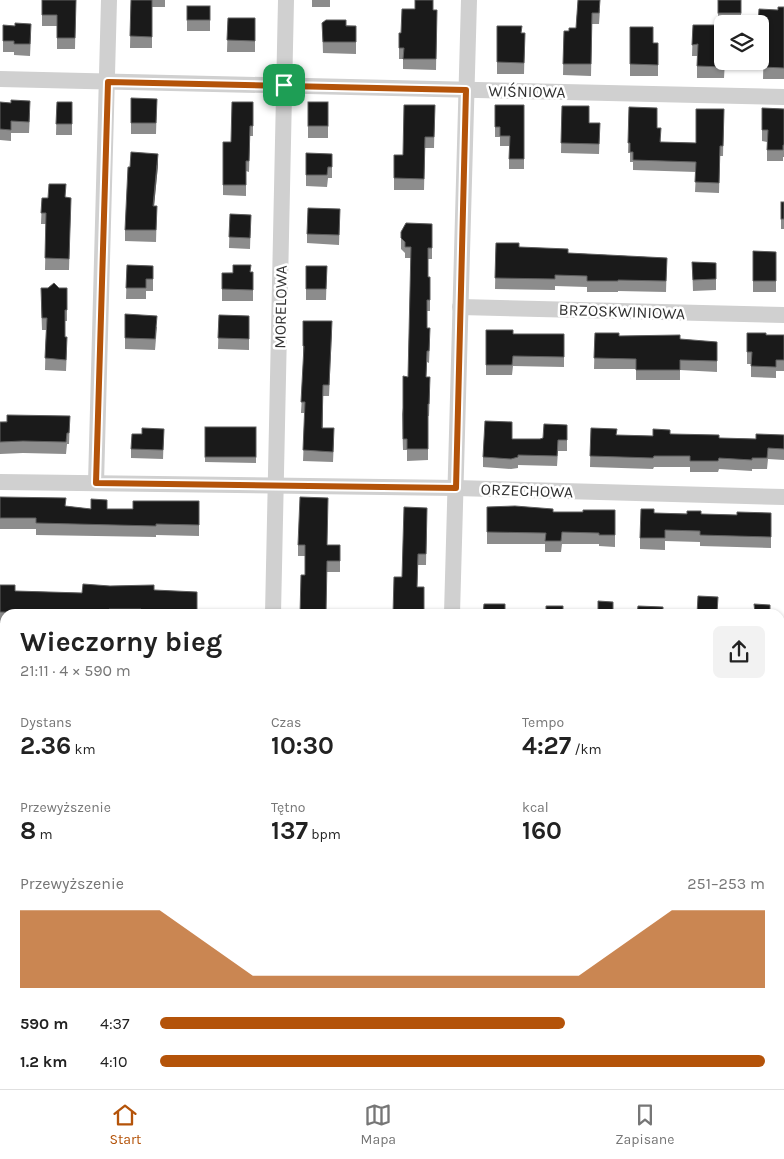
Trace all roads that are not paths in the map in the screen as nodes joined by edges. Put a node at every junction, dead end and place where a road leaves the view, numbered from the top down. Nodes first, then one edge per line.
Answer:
1 (109, 0) edge
2 (286, 0) edge
3 (469, 0) edge
4 (0, 79) edge
5 (108, 82) junction
6 (284, 85) junction
7 (466, 90) junction
8 (784, 97) edge
9 (460, 306) junction
10 (784, 315) edge
11 (0, 482) edge
12 (96, 483) junction
13 (277, 485) junction
14 (456, 488) junction
15 (784, 497) edge
16 (273, 609) edge
17 (452, 609) edge

1 - 5 street
2 - 6 street, MORELOWA
3 - 7 street
4 - 5 street, WIŚNIOWA
5 - 6 street, WIŚNIOWA
5 - 12 street
6 - 7 street, WIŚNIOWA
6 - 13 street, MORELOWA
7 - 8 street, WIŚNIOWA
7 - 9 street
9 - 10 street, BRZOSKWINIOWA
9 - 14 street
11 - 12 street, ORZECHOWA
12 - 13 street, ORZECHOWA
13 - 14 street, ORZECHOWA
13 - 16 street, MORELOWA
14 - 15 street, ORZECHOWA
14 - 17 street

